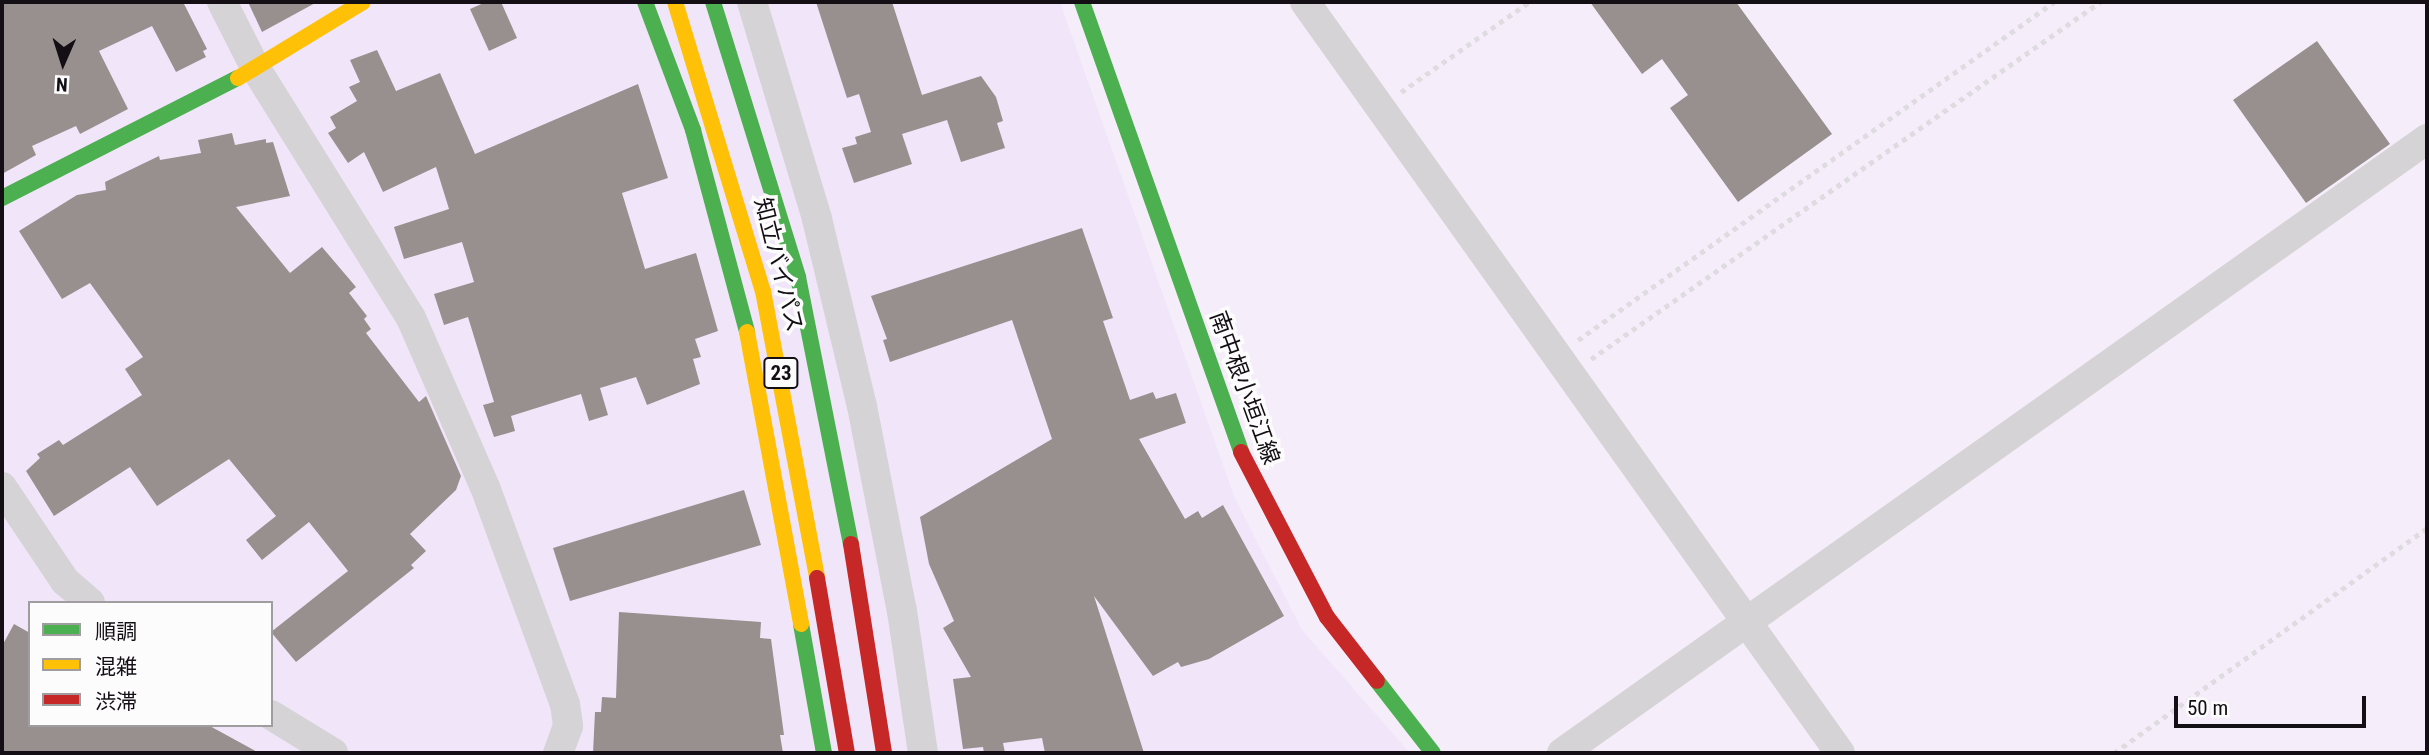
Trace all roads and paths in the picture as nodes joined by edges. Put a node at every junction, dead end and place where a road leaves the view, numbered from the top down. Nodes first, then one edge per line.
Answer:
1 (222, 2) edge
2 (363, 2) edge
3 (645, 2) edge
4 (675, 2) edge
5 (713, 2) edge
6 (752, 2) edge
7 (1082, 2) edge
8 (1306, 2) edge
9 (1529, 2) edge
10 (2054, 2) edge
11 (2100, 2) edge
12 (256, 69) junction
13 (1381, 106) junction
14 (2427, 139) edge
15 (2, 198) edge
16 (1564, 364) junction
17 (2, 487) edge
18 (2427, 528) edge
19 (88, 601) edge
20 (1747, 624) junction
21 (273, 716) edge
22 (333, 753) edge
23 (558, 753) edge
24 (824, 753) edge
25 (847, 753) edge
26 (884, 753) edge
27 (923, 753) edge
28 (1433, 753) edge
29 (1562, 753) edge
30 (1840, 753) edge
31 (2114, 753) edge

1 - 12 street
2 - 12 main road
3 - 24 main road
4 - 25 main road, 知立バイパス / 23
5 - 26 main road, 知立バイパス / 23
6 - 27 street
7 - 28 main road, 南中根小垣江線
8 - 13 street
9 - 13 path
10 - 16 path
11 - 16 path
12 - 15 main road
12 - 23 street
13 - 16 street
14 - 20 street
16 - 20 street
17 - 19 street
18 - 31 path
20 - 29 street
20 - 30 street
21 - 22 street

